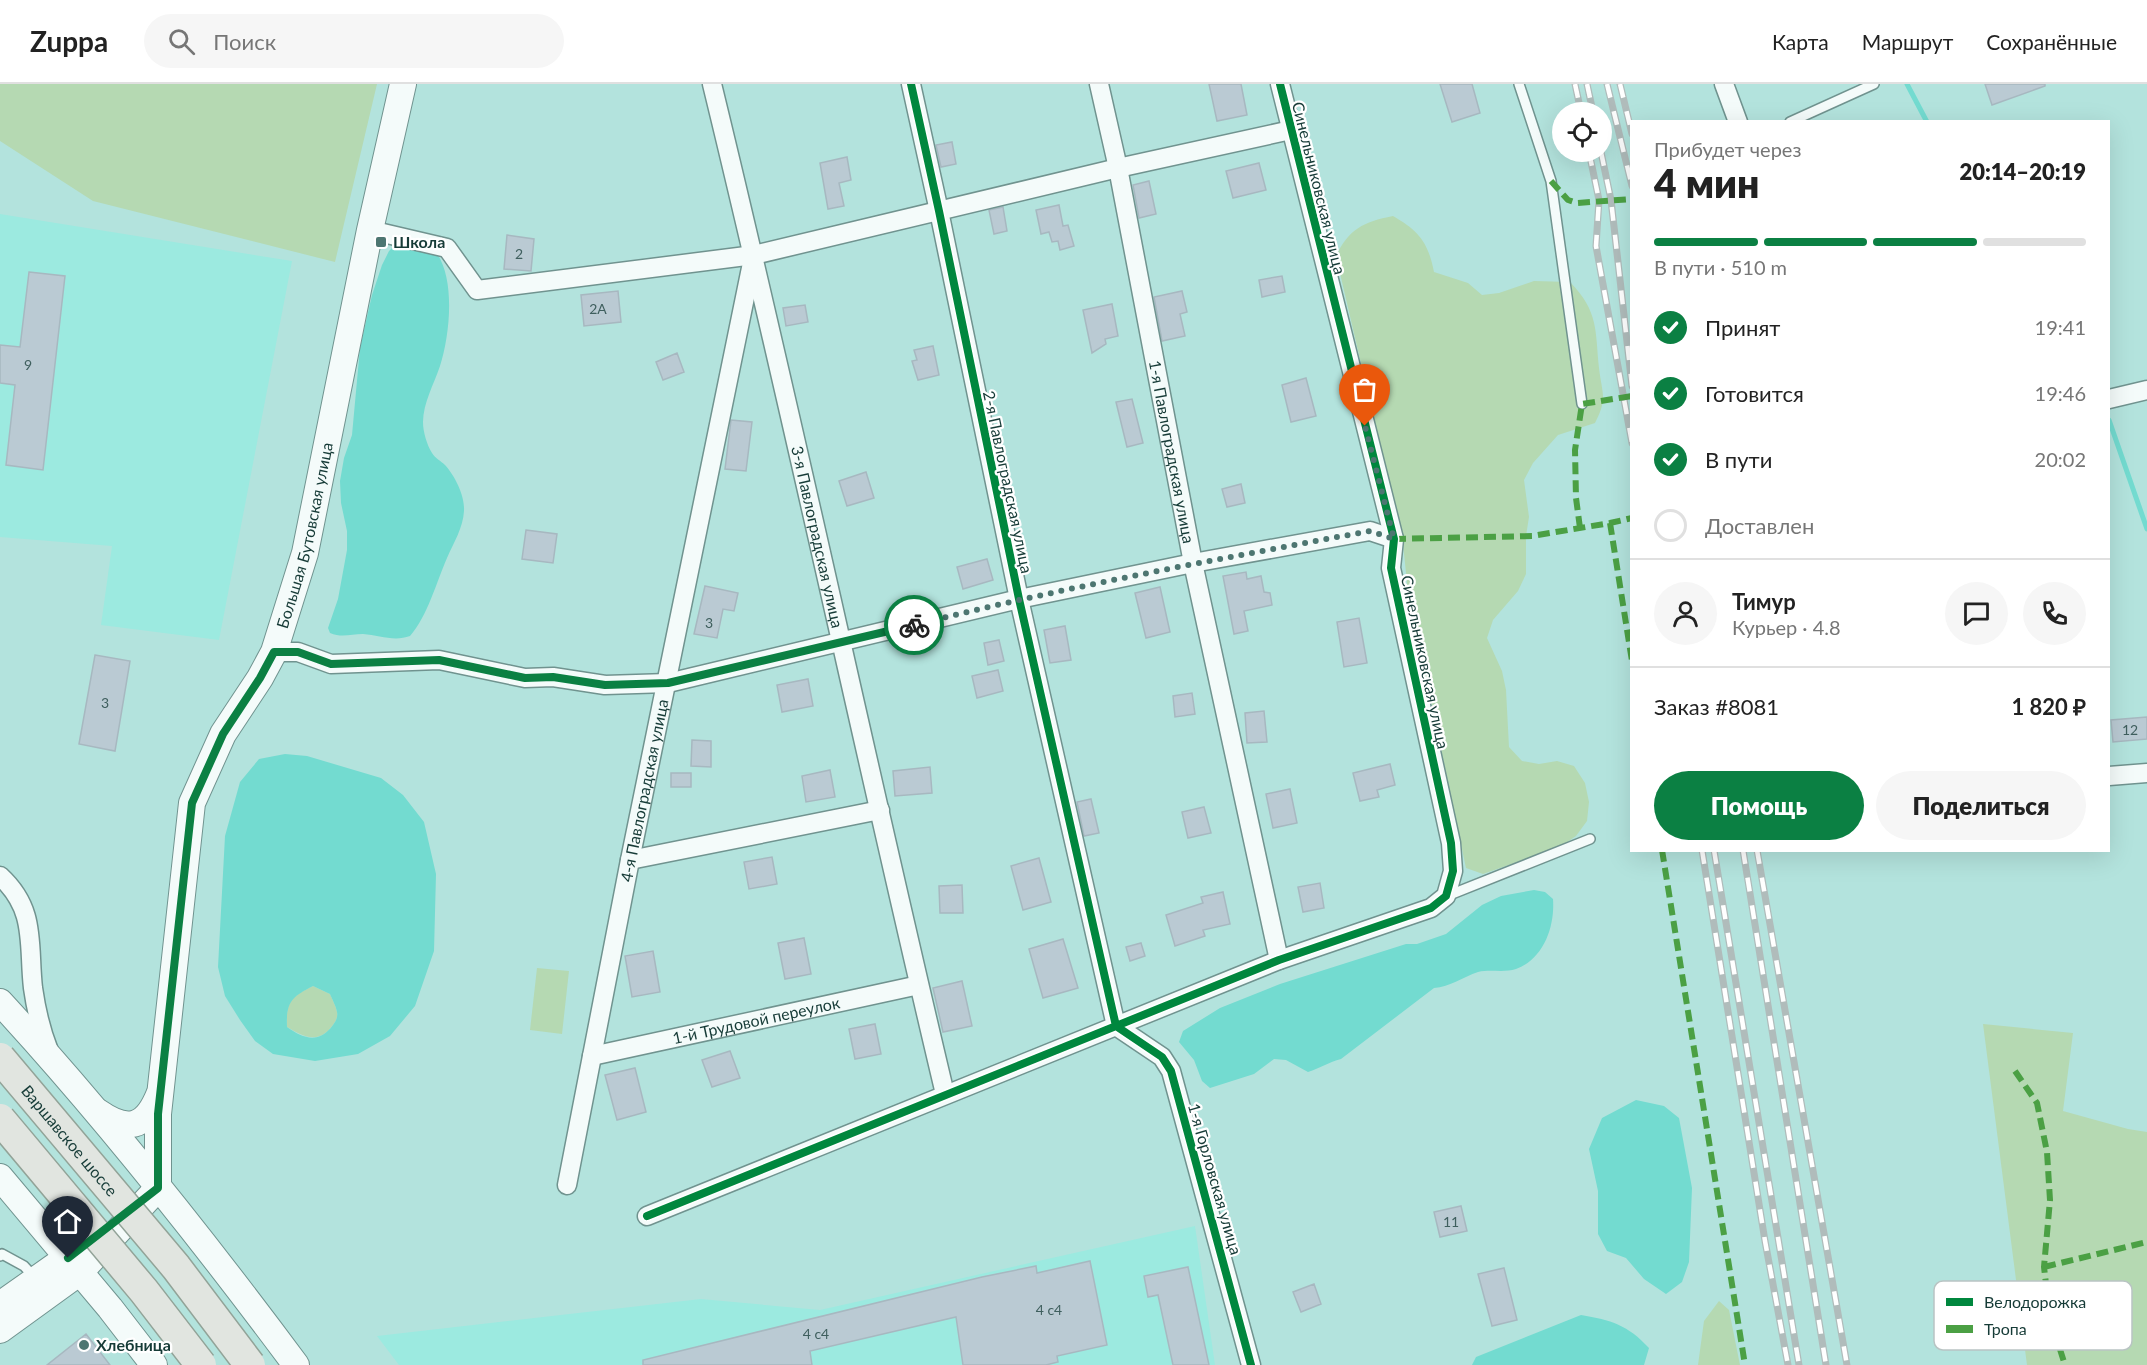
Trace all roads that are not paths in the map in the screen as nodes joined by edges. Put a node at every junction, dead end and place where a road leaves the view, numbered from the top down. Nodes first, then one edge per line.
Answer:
1 (403, 84) edge
2 (712, 84) edge
3 (911, 84) edge
4 (1099, 84) edge
5 (1280, 84) edge
6 (1519, 84) edge
7 (1724, 84) edge
8 (1874, 84) edge
9 (1737, 120) edge
10 (1794, 120) edge
11 (1291, 130) junction
12 (1118, 168) junction
13 (939, 211) junction
14 (370, 230) junction
15 (754, 255) junction
16 (2147, 390) edge
17 (2110, 399) edge
18 (1582, 404) dead end
19 (1394, 539) junction
20 (1193, 563) junction
21 (1019, 599) junction
22 (841, 643) junction
23 (274, 652) junction
24 (668, 683) junction
25 (2147, 773) edge
26 (2110, 776) edge
27 (880, 810) junction
28 (1590, 839) dead end
29 (630, 860) junction
30 (0, 876) edge
31 (1446, 896) junction
32 (1279, 960) junction
33 (919, 985) junction
34 (0, 1002) edge
35 (1116, 1026) junction
36 (592, 1056) junction
37 (0, 1059) edge
38 (54, 1064) junction
39 (945, 1094) junction
40 (159, 1095) junction
41 (93, 1108) junction
42 (0, 1119) edge
43 (0, 1177) edge
44 (567, 1185) dead end
45 (158, 1188) junction
46 (647, 1216) dead end
47 (0, 1256) edge
48 (74, 1265) junction
49 (37, 1280) junction
50 (0, 1305) edge
51 (0, 1330) edge
52 (154, 1365) edge
53 (201, 1365) edge
54 (250, 1365) edge
55 (296, 1365) edge
56 (1251, 1365) edge

1 - 14 street, Большая Бутовская улица
2 - 15 street, 3-я Павлоградская улица
3 - 13 street, 2-я Павлоградская улица
4 - 12 street, 1-я Павлоградская улица
5 - 11 street, Синельниковская улица
6 - 18 lane
7 - 9 street
8 - 10 lane
11 - 12 street
11 - 19 street, Синельниковская улица
12 - 13 street
12 - 20 street, 1-я Павлоградская улица
13 - 15 street
13 - 21 street, 2-я Павлоградская улица
14 - 15 street
14 - 23 street, Большая Бутовская улица
15 - 22 street, 3-я Павлоградская улица
15 - 24 street, 4-я Павлоградская улица
16 - 17 street
19 - 20 street
19 - 31 street, Синельниковская улица
20 - 21 street
20 - 32 street, 1-я Павлоградская улица
21 - 22 street
21 - 35 street, 2-я Павлоградская улица
22 - 24 street
22 - 27 street, 3-я Павлоградская улица
23 - 24 street
23 - 40 street, Большая Бутовская улица
24 - 29 street, 4-я Павлоградская улица
25 - 26 street
27 - 29 street
27 - 33 street, 3-я Павлоградская улица
28 - 31 lane
29 - 36 street, 4-я Павлоградская улица
30 - 38 street
31 - 32 street
32 - 35 street
33 - 36 street, 1-й Трудовой переулок
33 - 39 street, 3-я Павлоградская улица
34 - 38 street
35 - 39 street
35 - 56 street, 1-я Горловская улица
36 - 44 street, 4-я Павлоградская улица
37 - 54 main road, Варшавское шоссе, bridge
38 - 41 street
39 - 46 street
40 - 41 street
40 - 45 street, Большая Бутовская улица
41 - 45 street
42 - 53 main road, bridge
43 - 48 street
45 - 48 street
45 - 55 street
47 - 49 lane
48 - 49 street
48 - 51 street
48 - 52 street
49 - 50 street

